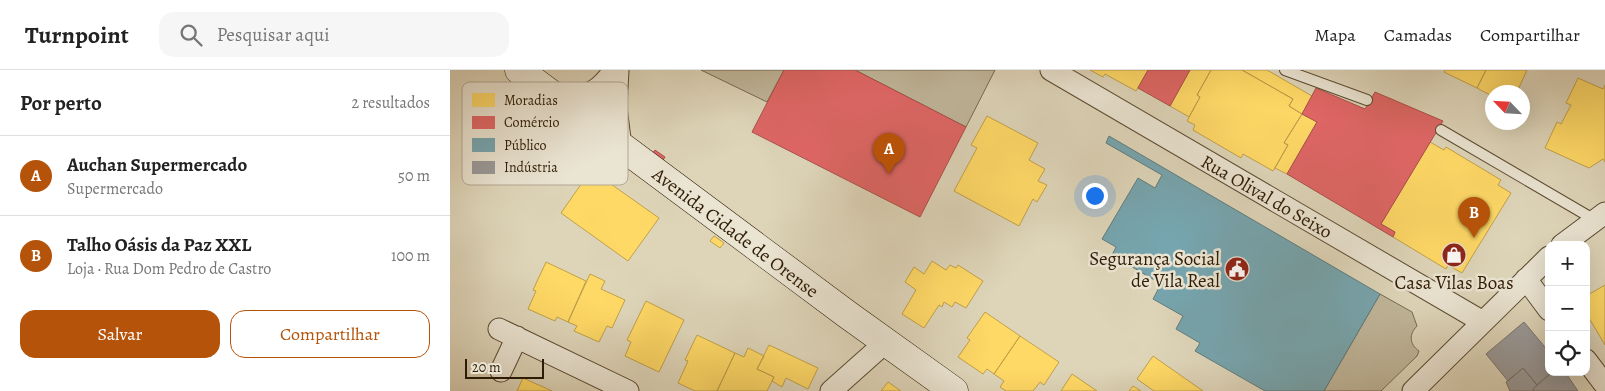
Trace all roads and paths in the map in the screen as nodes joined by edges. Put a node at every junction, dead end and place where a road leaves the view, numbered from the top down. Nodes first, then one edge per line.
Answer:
1 (519, 70) edge
2 (614, 70) edge
3 (1050, 70) edge
4 (1285, 70) edge
5 (535, 82) edge
6 (606, 82) edge
7 (1367, 100) dead end
8 (1441, 130) dead end
9 (628, 152) edge
10 (1600, 216) edge
11 (1567, 241) edge
12 (1545, 261) edge
13 (1526, 280) junction
14 (1545, 305) edge
15 (1483, 322) junction
16 (886, 342) junction
17 (1590, 365) edge
18 (501, 371) dead end
19 (1605, 385) edge
20 (628, 391) edge
21 (831, 391) edge
22 (954, 391) edge
23 (1413, 391) edge

1 - 5 main road, Avenida Cidade de Orense
2 - 6 street
3 - 15 street, Rua Olival do Seixo
4 - 7 lane
8 - 10 lane
9 - 16 main road, Avenida Cidade de Orense
10 - 11 street
12 - 13 street
13 - 14 street
13 - 15 street
15 - 23 street
16 - 21 street
16 - 22 main road, Avenida Cidade de Orense
17 - 19 street
18 - 20 street

